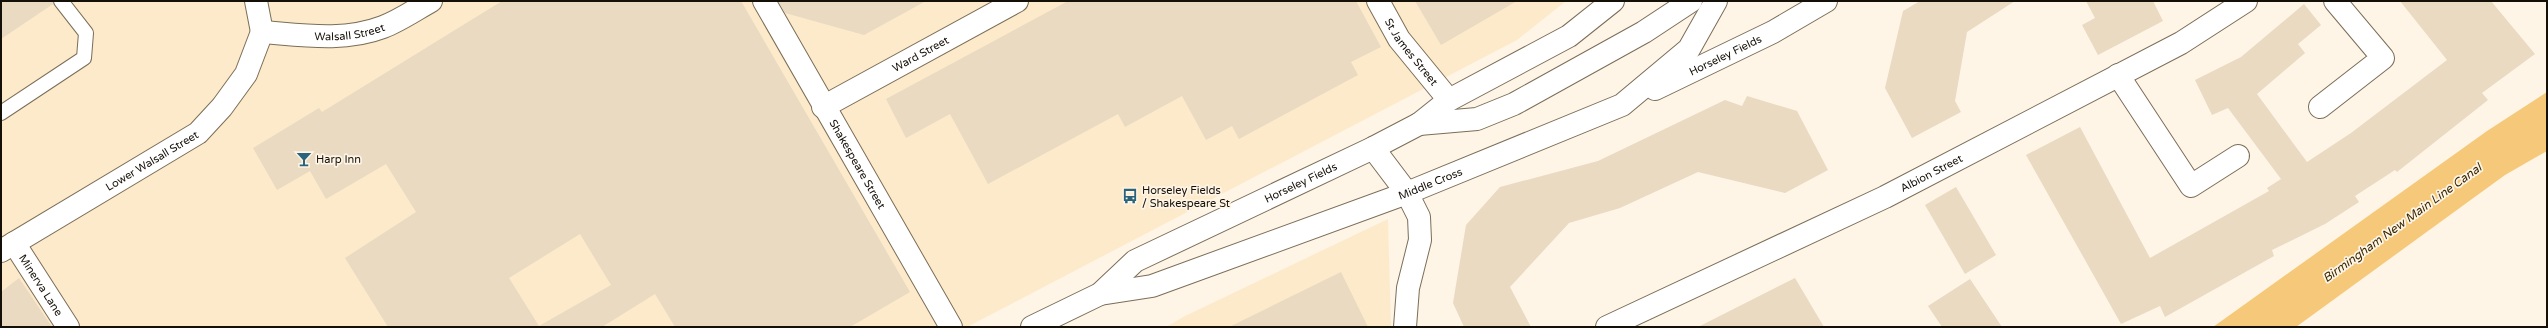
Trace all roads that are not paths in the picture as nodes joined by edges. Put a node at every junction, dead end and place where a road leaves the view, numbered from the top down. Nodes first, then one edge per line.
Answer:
1 (61, 1) edge
2 (256, 1) edge
3 (431, 1) edge
4 (764, 1) edge
5 (1017, 1) edge
6 (1378, 1) edge
7 (1613, 1) edge
8 (1691, 1) edge
9 (1716, 1) edge
10 (1826, 1) edge
11 (2246, 1) edge
12 (2335, 1) edge
13 (262, 32) junction
14 (2118, 75) junction
15 (1449, 100) junction
16 (1622, 105) junction
17 (823, 107) junction
18 (2320, 107) dead end
19 (1, 113) edge
20 (1419, 124) junction
21 (1373, 148) junction
22 (2238, 156) dead end
23 (1407, 193) junction
24 (7, 247) edge
25 (1100, 294) junction
26 (68, 327) edge
27 (951, 327) edge
28 (1032, 327) edge
29 (1405, 327) edge
30 (1607, 327) edge

1 - 19 lane
2 - 13 main road
3 - 13 main road, Walsall Street
4 - 17 main road, Shakespeare Street
5 - 17 main road, Ward Street
6 - 15 main road, St James Street
7 - 15 main road, Horseley Fields
8 - 20 main road
9 - 16 main road, Middle Cross
10 - 16 main road, Horseley Fields
11 - 14 main road, Albion Street
12 - 18 main road
13 - 24 main road, Lower Walsall Street
14 - 22 main road
14 - 30 main road, Albion Street
15 - 20 main road, Horseley Fields
16 - 23 main road, Middle Cross
17 - 27 main road, Shakespeare Street
20 - 21 main road, Horseley Fields
21 - 23 main road
21 - 25 main road, Horseley Fields
23 - 25 main road, Middle Cross
23 - 29 main road
24 - 26 main road, Minerva Lane
25 - 28 main road, Horseley Fields

